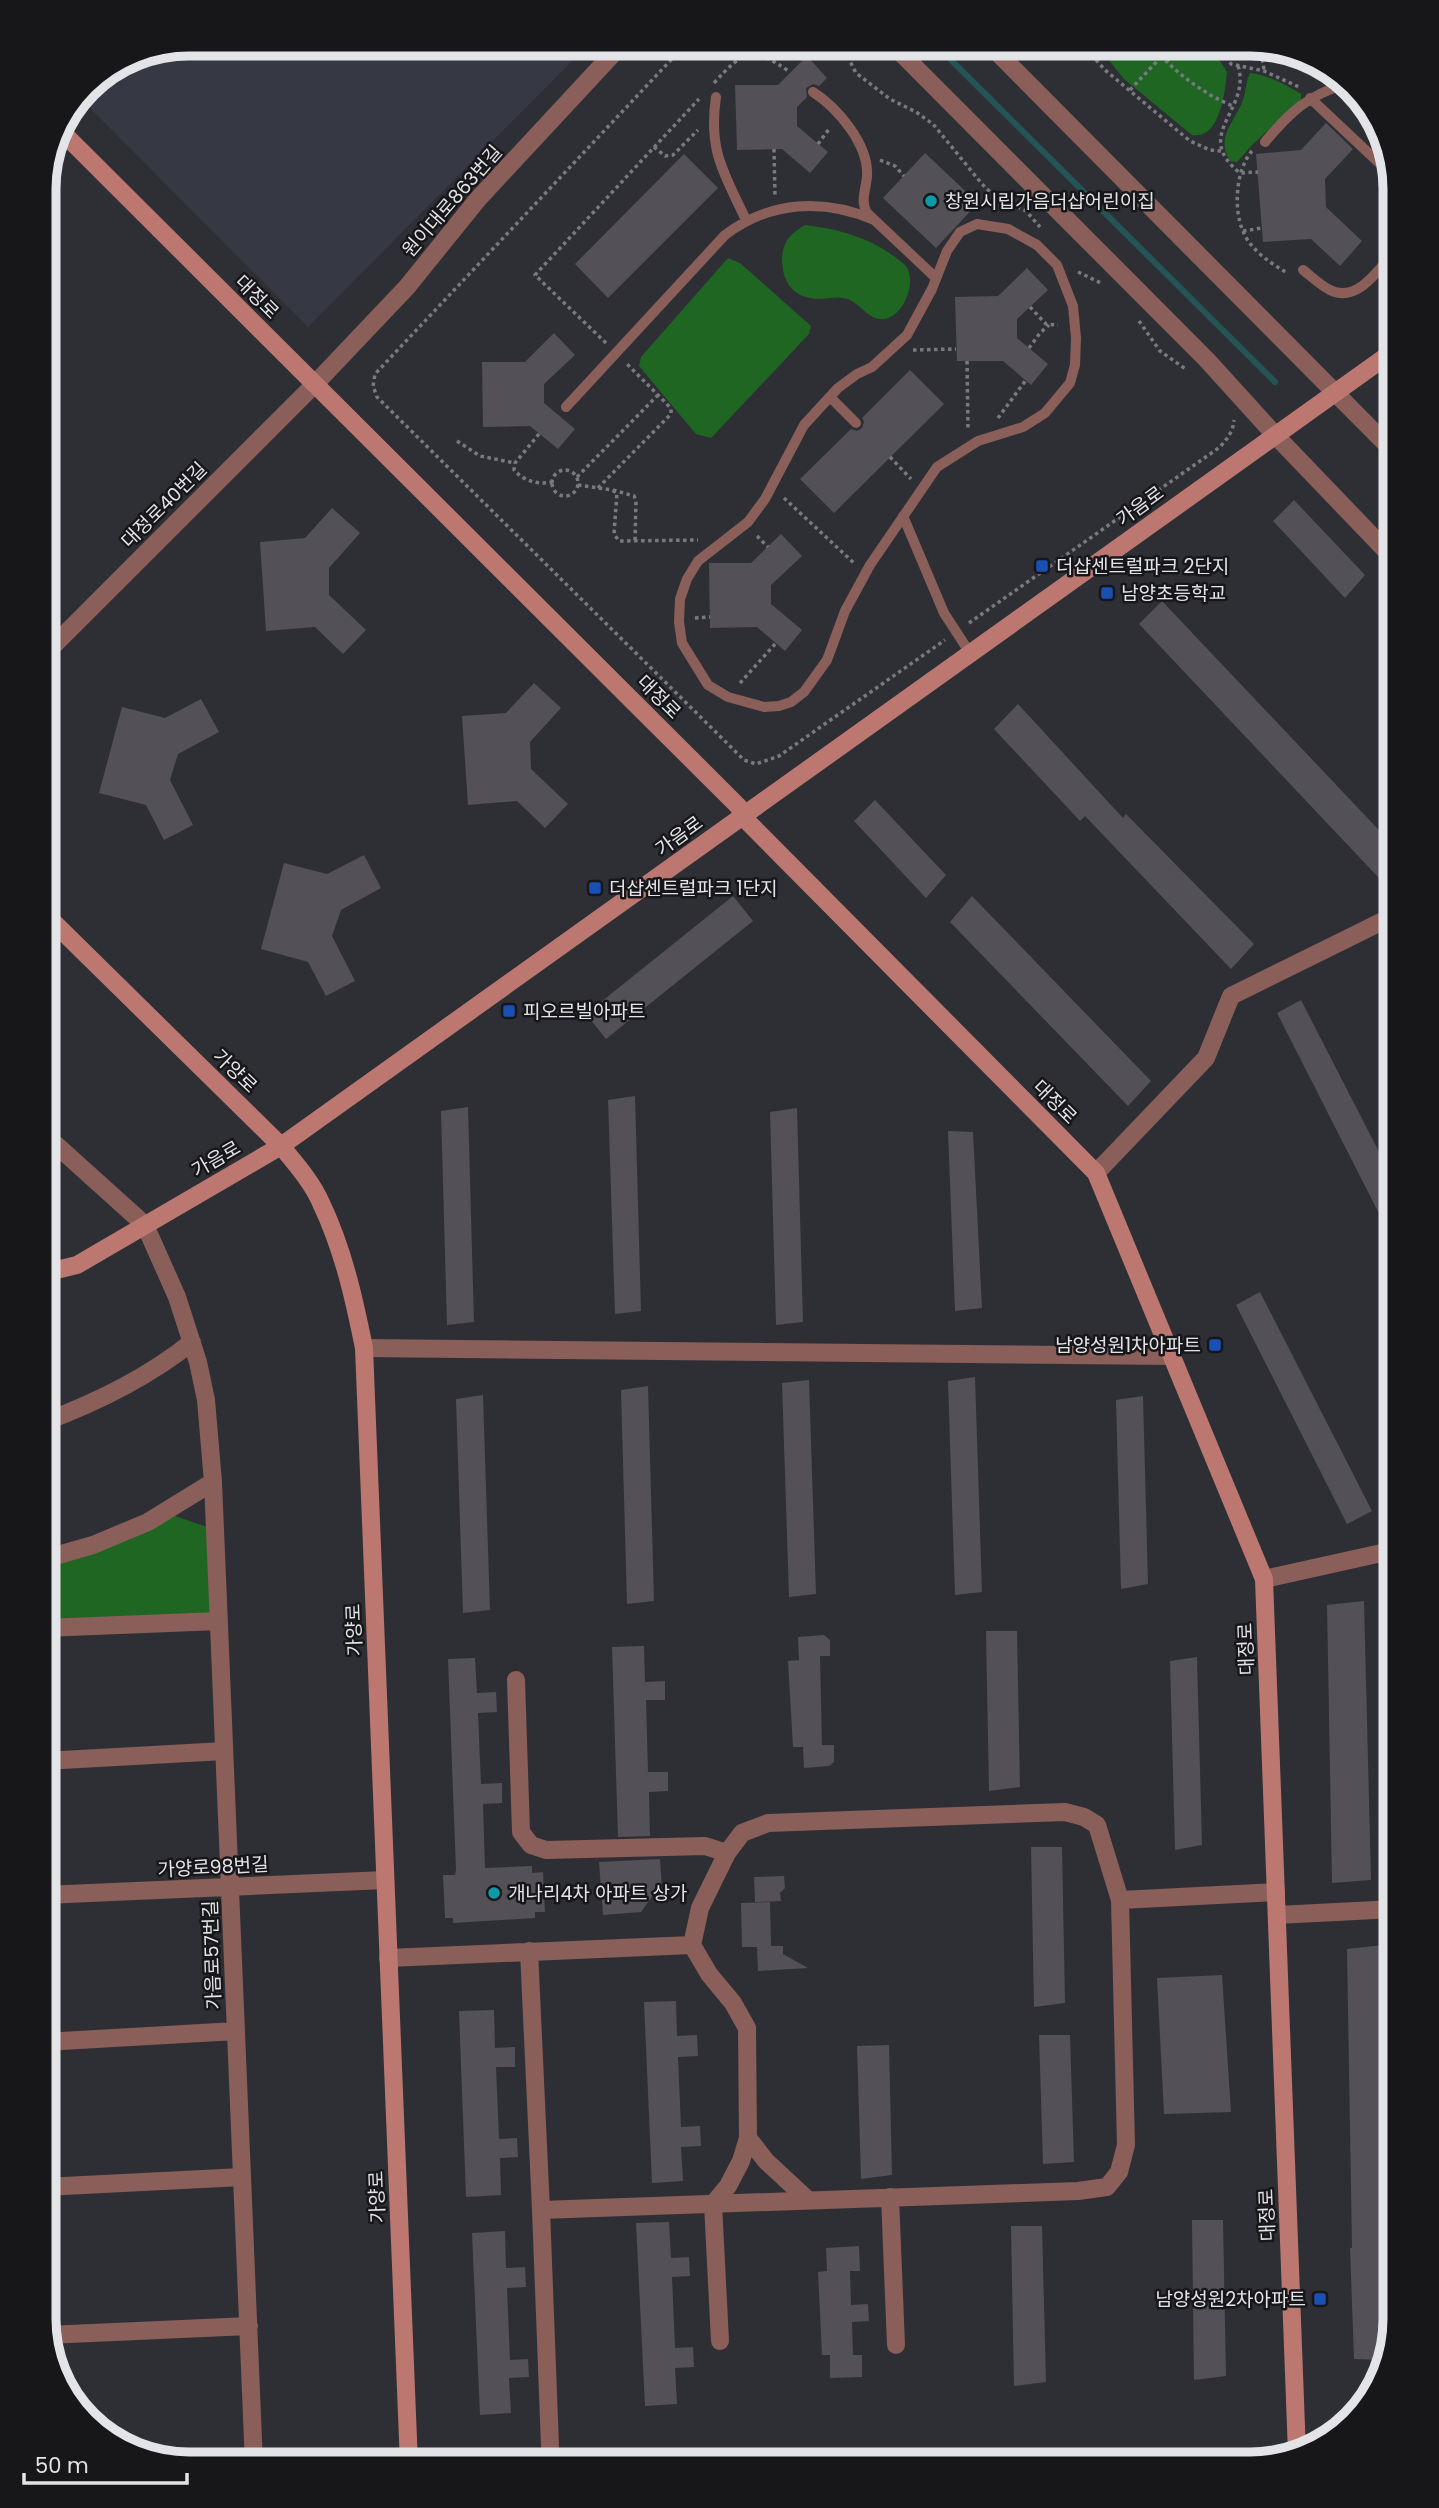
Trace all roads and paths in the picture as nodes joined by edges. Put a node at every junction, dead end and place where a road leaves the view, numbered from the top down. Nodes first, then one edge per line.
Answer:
1 (611, 56) edge
2 (904, 56) edge
3 (1001, 56) edge
4 (1093, 56) edge
5 (1162, 56) joint
6 (1172, 56) edge
7 (1225, 56) edge
8 (1261, 56) edge
9 (1167, 61) junction
10 (1238, 66) junction
11 (1264, 71) junction
12 (790, 72) dead end
13 (1335, 87) edge
14 (1130, 91) junction
15 (813, 92) dead end
16 (716, 97) dead end
17 (1310, 98) junction
18 (1233, 106) junction
19 (714, 114) junction
20 (67, 137) edge
21 (1265, 142) joint
22 (654, 147) junction
23 (774, 149) dead end
24 (1221, 151) junction
25 (673, 155) junction
26 (678, 160) dead end
27 (866, 161) junction
28 (1380, 164) edge
29 (1258, 172) dead end
30 (1240, 173) junction
31 (904, 176) dead end
32 (775, 209) junction
33 (746, 220) junction
34 (874, 220) junction
35 (1262, 228) dead end
36 (1242, 231) junction
37 (1383, 263) edge
38 (1306, 273) joint
39 (936, 278) junction
40 (1030, 307) dead end
41 (1074, 324) junction
42 (1049, 325) junction
43 (1029, 348) dead end
44 (956, 349) dead end
45 (892, 350) junction
46 (616, 353) junction
47 (1383, 358) edge
48 (967, 361) dead end
49 (1026, 380) dead end
50 (314, 385) junction
51 (658, 394) junction
52 (1331, 395) junction
53 (830, 397) junction
54 (566, 407) dead end
55 (856, 423) dead end
56 (1281, 431) junction
57 (540, 434) dead end
58 (983, 439) junction
59 (457, 441) dead end
60 (1383, 442) edge
61 (969, 446) junction
62 (890, 457) dead end
63 (515, 463) junction
64 (577, 477) junction
65 (552, 482) junction
66 (578, 485) junction
67 (772, 487) junction
68 (598, 488) junction
69 (920, 489) junction
70 (612, 490) junction
71 (903, 516) junction
72 (635, 541) junction
73 (1383, 546) edge
74 (711, 551) junction
75 (866, 573) junction
76 (56, 643) edge
77 (776, 643) dead end
78 (971, 653) junction
79 (728, 697) junction
80 (742, 816) junction
81 (1383, 921) edge
82 (56, 925) edge
83 (56, 1145) edge
84 (281, 1146) junction
85 (1096, 1173) junction
86 (145, 1225) junction
87 (56, 1270) edge
88 (192, 1342) junction
89 (364, 1348) junction
90 (1172, 1356) junction
91 (56, 1417) edge
92 (213, 1482) junction
93 (1383, 1553) edge
94 (56, 1556) edge
95 (1264, 1579) junction
96 (219, 1621) junction
97 (56, 1628) edge
98 (516, 1680) dead end
99 (224, 1751) junction
100 (56, 1760) edge
101 (727, 1853) junction
102 (385, 1880) junction
103 (230, 1887) junction
104 (1276, 1892) junction
105 (56, 1894) edge
106 (1120, 1900) junction
107 (1383, 1910) edge
108 (1277, 1915) junction
109 (692, 1945) junction
110 (528, 1951) junction
111 (388, 1958) junction
112 (236, 2031) junction
113 (56, 2041) edge
114 (748, 2138) junction
115 (243, 2177) junction
116 (56, 2186) edge
117 (890, 2197) junction
118 (808, 2200) junction
119 (713, 2204) junction
120 (541, 2210) junction
121 (249, 2326) junction
122 (57, 2335) edge
123 (720, 2341) dead end
124 (896, 2346) dead end
125 (1297, 2443) edge
126 (550, 2446) dead end
127 (254, 2452) edge
128 (408, 2452) edge

1 - 50 street, 원이대로863번길
2 - 56 street
3 - 52 street
4 - 14 path
5 - 9 path
5 - 14 path
6 - 9 path
7 - 10 path
8 - 11 path
9 - 18 path
10 - 11 path
10 - 18 path
11 - 17 path
12 - 22 path
13 - 17 lane
14 - 24 path
15 - 27 lane
16 - 19 lane
17 - 21 lane
17 - 28 lane
18 - 24 path
19 - 25 path
19 - 33 lane
20 - 50 street, 대정로
21 - 30 path
22 - 25 path
22 - 46 path
23 - 32 path
24 - 30 path
25 - 26 path
27 - 31 path
27 - 34 lane
29 - 30 path
30 - 36 path
32 - 33 lane
32 - 34 lane
33 - 46 lane
34 - 39 lane
35 - 36 path
36 - 38 path
37 - 38 lane
39 - 41 lane
39 - 45 lane
40 - 42 path
41 - 42 path
41 - 58 lane
42 - 43 path
44 - 45 path
45 - 53 lane
46 - 51 path
46 - 54 lane
47 - 52 street, 가음로
48 - 61 path
49 - 58 path
50 - 76 street, 대정로40번길
50 - 80 street, 대정로
51 - 64 path
51 - 68 path
52 - 56 street, 가음로
52 - 60 street
53 - 55 lane
53 - 67 lane
56 - 73 street
56 - 78 street, 가음로
57 - 63 path
58 - 61 lane
59 - 63 path
61 - 69 lane
62 - 69 path
63 - 65 path
64 - 65 path
64 - 66 path
65 - 66 path
66 - 68 path
67 - 74 lane
67 - 75 path
68 - 70 path
69 - 71 lane
70 - 72 path
70 - 72 path
71 - 75 lane
71 - 78 lane
72 - 74 path
74 - 79 lane
75 - 79 lane
77 - 79 path
78 - 80 street, 가음로
80 - 84 street, 가음로
80 - 85 street, 대정로
81 - 85 street
82 - 84 street, 가양로
83 - 86 street
84 - 86 street, 가음로
84 - 89 street, 가양로
85 - 90 street, 대정로
86 - 87 street, 가음로
86 - 88 street, 가음로57번길
88 - 91 street
88 - 92 street, 가음로57번길
89 - 90 street
89 - 102 street, 가양로
90 - 95 street, 대정로
92 - 94 street
92 - 96 street, 가음로57번길
93 - 95 street
95 - 104 street, 대정로
96 - 97 street
96 - 99 street, 가음로57번길
98 - 101 street
99 - 100 street
99 - 103 street, 가음로57번길
101 - 106 street
101 - 109 street
102 - 103 street, 가양로98번길
102 - 111 street, 가양로
103 - 105 street, 가양로98번길
103 - 112 street, 가음로57번길
104 - 106 street
104 - 108 street, 대정로
106 - 117 street
107 - 108 street
108 - 125 street, 대정로
109 - 110 street
109 - 114 street
110 - 111 street
110 - 120 street
111 - 128 street, 가양로
112 - 113 street, 가음로57번길
112 - 115 street, 가음로57번길
114 - 118 street
114 - 119 street
115 - 116 street
115 - 121 street, 가음로57번길
117 - 118 street
117 - 124 street
118 - 119 street
119 - 120 street
119 - 123 street
120 - 126 street
121 - 122 street
121 - 127 street, 가음로57번길

